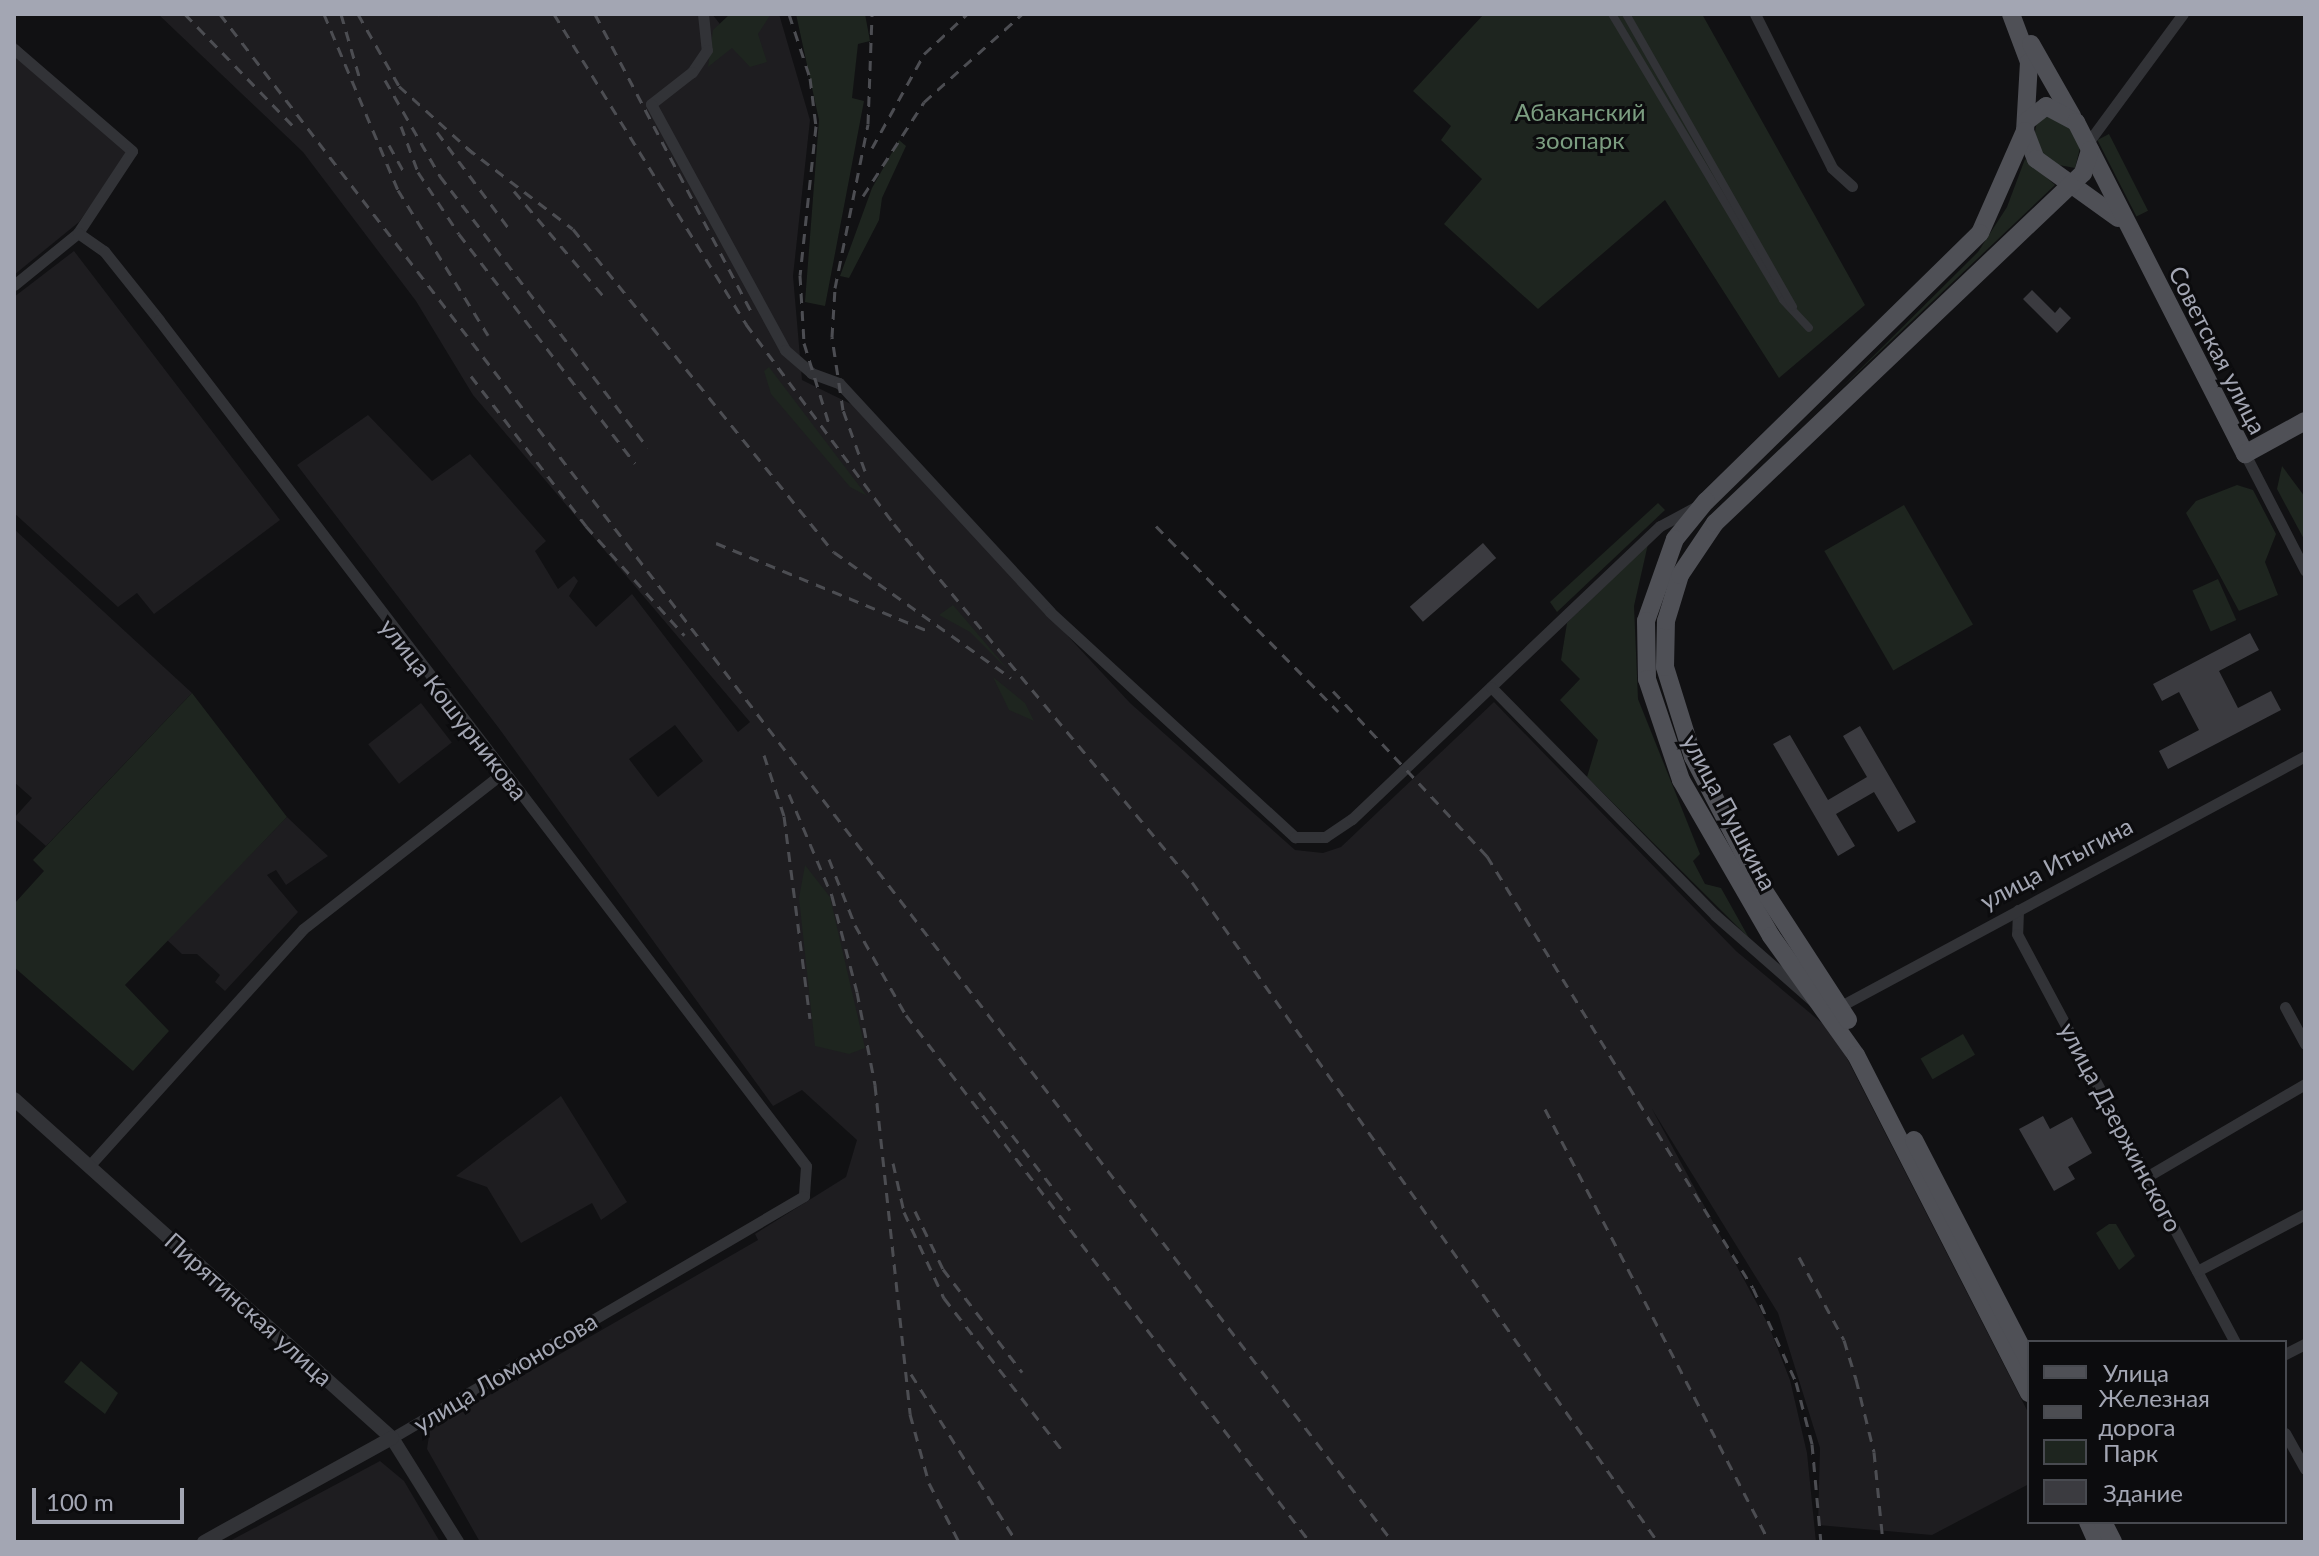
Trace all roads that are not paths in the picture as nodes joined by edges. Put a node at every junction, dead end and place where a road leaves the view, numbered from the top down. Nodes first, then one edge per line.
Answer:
1 (703, 14) edge
2 (1612, 14) edge
3 (1626, 14) edge
4 (1755, 14) edge
5 (2012, 14) edge
6 (2183, 14) edge
7 (14, 49) edge
8 (2076, 122) junction
9 (2026, 126) junction
10 (2089, 147) junction
11 (2073, 183) junction
12 (1852, 186) dead end
13 (2098, 198) junction
14 (2023, 230) junction
15 (78, 233) junction
16 (2142, 253) junction
17 (14, 285) edge
18 (1793, 308) junction
19 (1809, 328) dead end
20 (2305, 421) edge
21 (2245, 454) junction
22 (1706, 501) junction
23 (2305, 570) edge
24 (1491, 687) junction
25 (2305, 756) edge
26 (503, 773) junction
27 (2018, 910) junction
28 (2285, 1007) dead end
29 (1834, 1009) junction
30 (2305, 1044) edge
31 (2305, 1084) edge
32 (14, 1099) edge
33 (89, 1166) junction
34 (2148, 1176) junction
35 (804, 1196) joint
36 (2305, 1214) edge
37 (2197, 1271) junction
38 (2234, 1340) edge
39 (2305, 1344) edge
40 (2287, 1353) edge
41 (2027, 1358) edge
42 (2027, 1389) edge
43 (2287, 1437) edge
44 (392, 1438) junction
45 (2305, 1469) edge
46 (2104, 1524) edge
47 (204, 1542) edge
48 (457, 1542) edge
49 (2113, 1542) edge

1 - 24 street
2 - 18 street
3 - 18 street
4 - 12 street
5 - 8 main road
5 - 9 main road, улица Пушкина
6 - 10 street
7 - 15 street
8 - 9 main road
8 - 10 main road, Советская улица
9 - 11 main road
9 - 22 main road, улица Пушкина
10 - 11 main road, улица Пушкина
10 - 16 main road, Советская улица
11 - 13 main road
11 - 14 main road, улица Пушкина
13 - 14 main road
13 - 16 main road
14 - 29 main road, улица Пушкина
15 - 17 street
15 - 26 street, улица Кошурникова
16 - 21 main road, Советская улица
18 - 19 street
20 - 21 main road
21 - 23 street, Советская улица
22 - 24 street
22 - 29 main road, улица Пушкина
24 - 29 street
25 - 27 street, улица Итыгина
26 - 33 street
26 - 35 street, улица Кошурникова
27 - 29 street, улица Итыгина
27 - 34 street, улица Дзержинского
28 - 30 street
29 - 41 main road, улица Пушкина
29 - 42 main road, улица Пушкина
31 - 34 street
32 - 33 street, Пирятинская улица
33 - 44 street, Пирятинская улица
34 - 37 street, улица Дзержинского
35 - 44 street, улица Ломоносова
36 - 37 street
37 - 38 street, улица Дзержинского
39 - 40 street
43 - 45 street
44 - 47 street, улица Ломоносова
44 - 48 street, Пирятинская улица
46 - 49 main road

